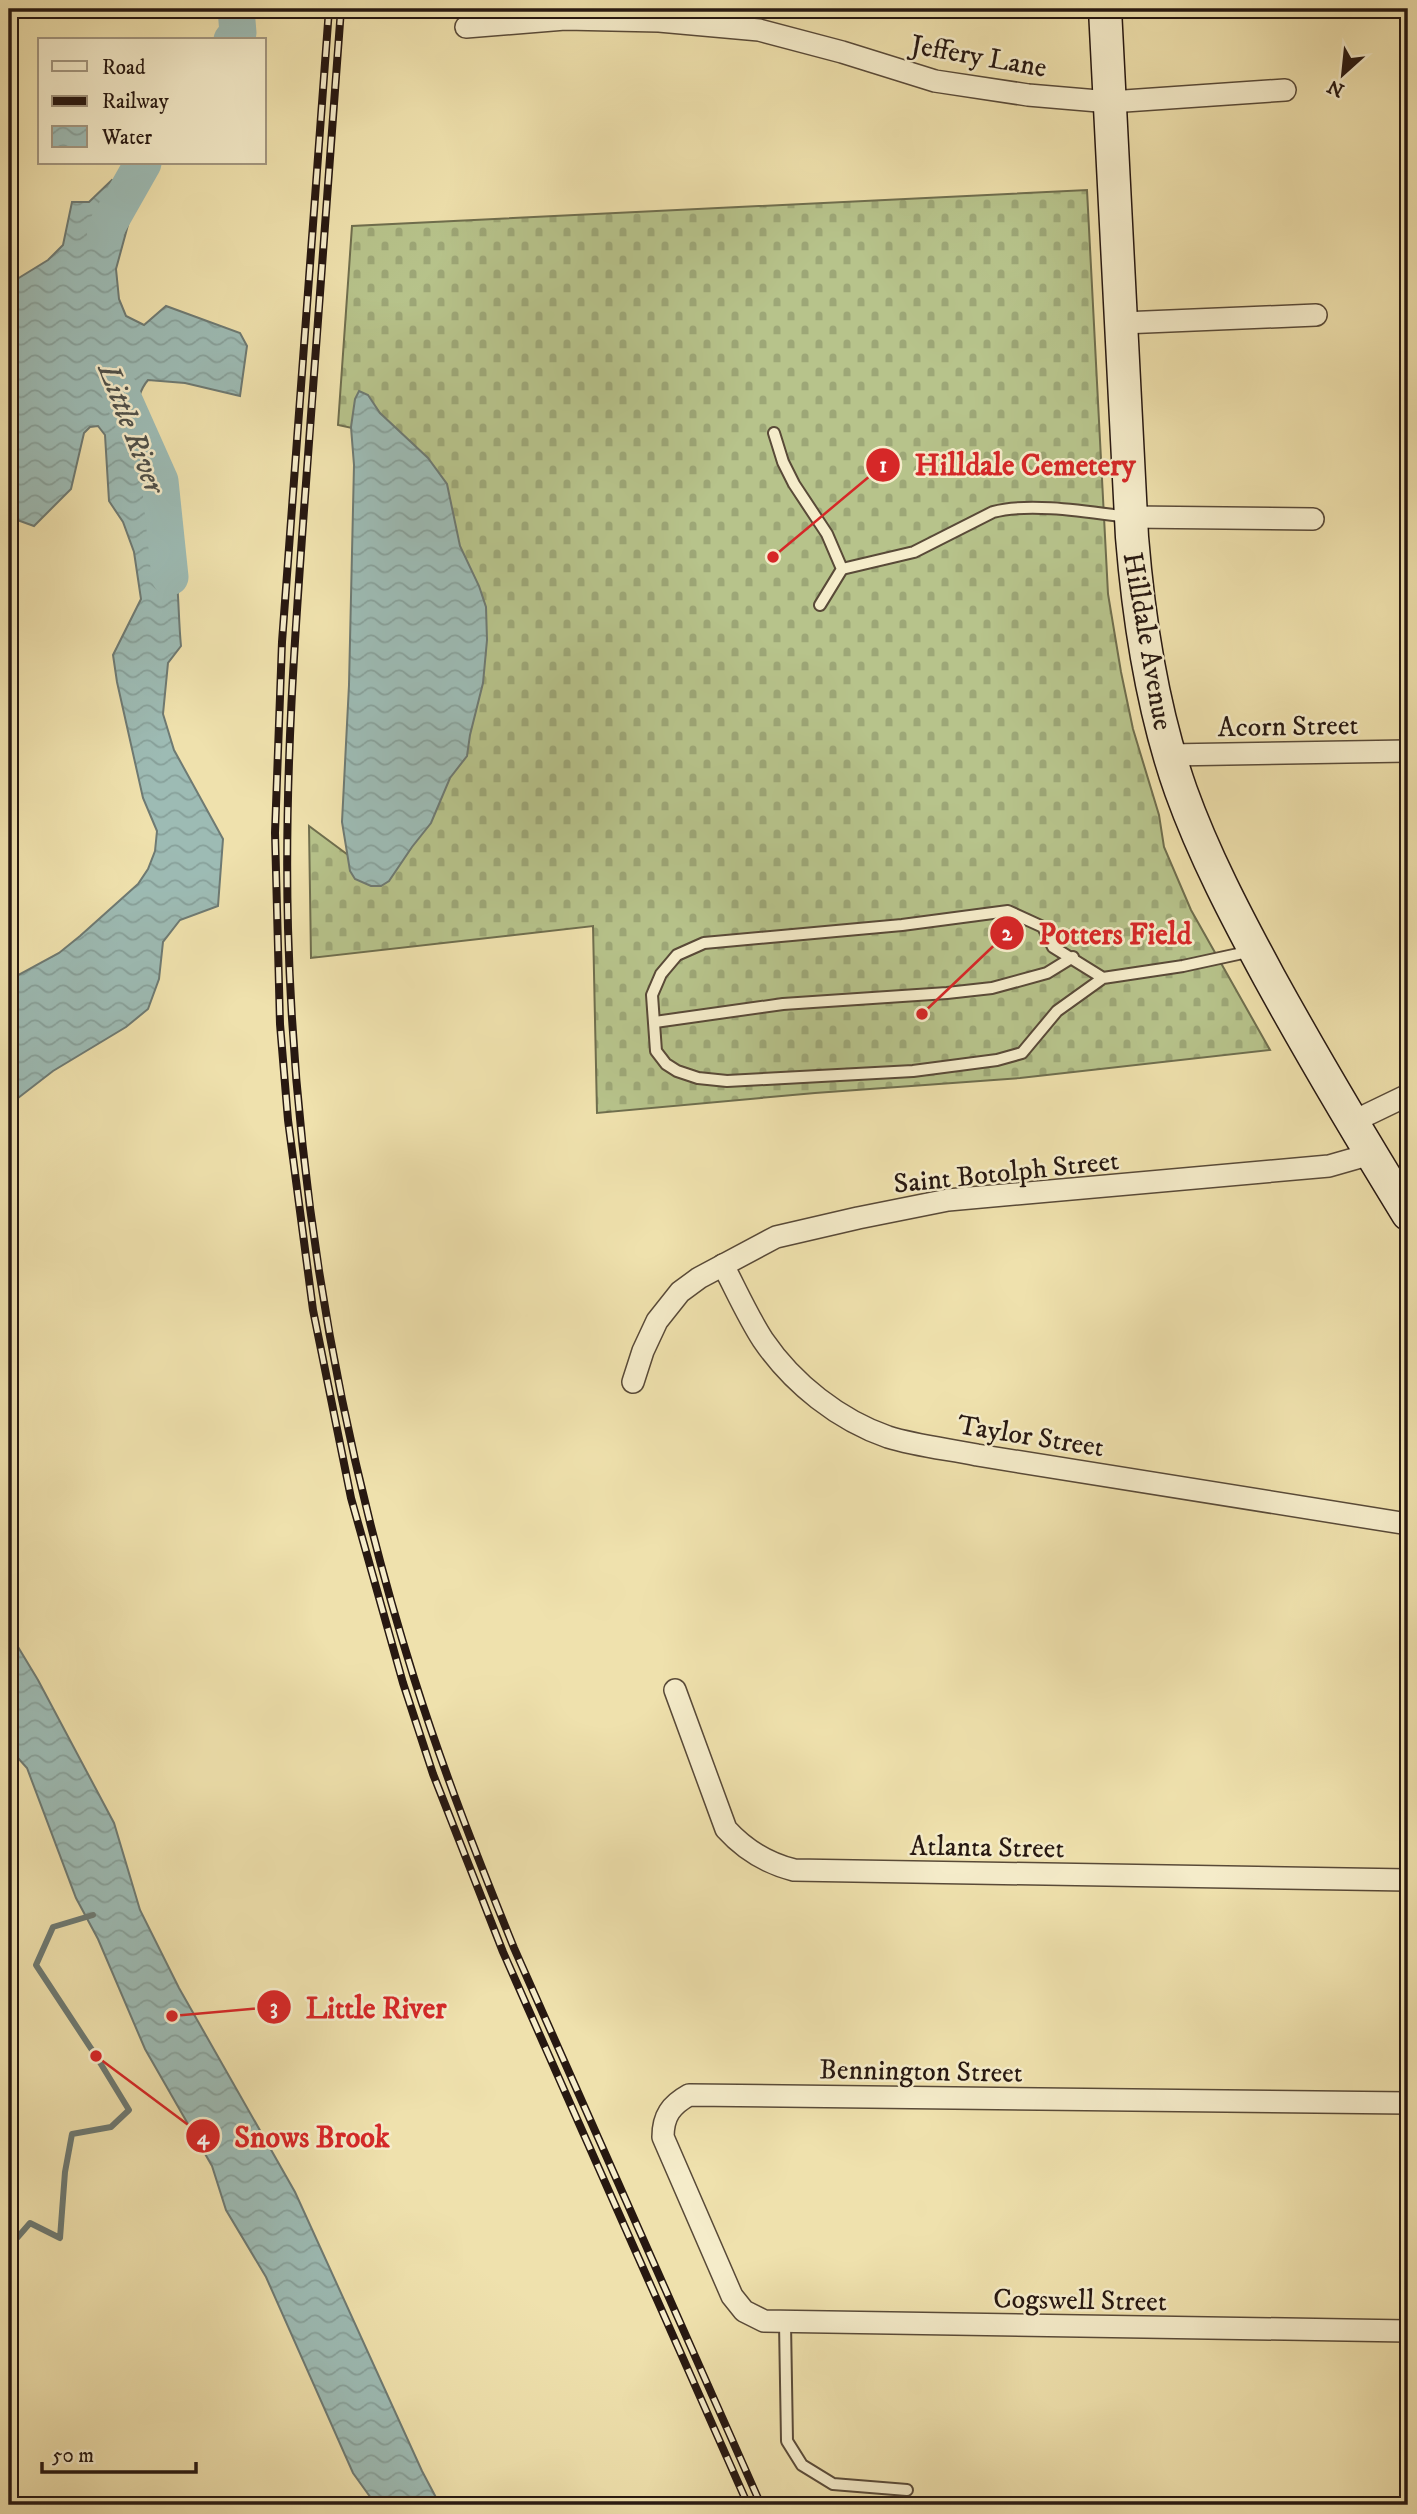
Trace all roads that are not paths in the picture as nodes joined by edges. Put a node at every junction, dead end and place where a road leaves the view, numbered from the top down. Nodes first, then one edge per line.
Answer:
1 (1105, 9) edge
2 (466, 27) dead end
3 (1285, 90) dead end
4 (1110, 102) junction
5 (1316, 315) dead end
6 (1122, 323) junction
7 (774, 433) dead end
8 (1130, 517) junction
9 (1313, 519) dead end
10 (842, 569) junction
11 (820, 605) dead end
12 (1408, 751) edge
13 (1169, 754) junction
14 (1255, 951) junction
15 (1073, 957) junction
16 (1103, 978) junction
17 (655, 1023) junction
18 (1408, 1095) edge
19 (1352, 1122) junction
20 (1371, 1153) junction
21 (1408, 1214) edge
22 (723, 1265) junction
23 (634, 1381) dead end
24 (1408, 1524) edge
25 (675, 1690) dead end
26 (1408, 1880) edge
27 (1408, 2103) edge
28 (752, 2316) joint
29 (785, 2323) junction
30 (1408, 2331) edge
31 (907, 2490) dead end

1 - 4 main road, Hilldale Avenue
2 - 4 street, Jeffery Lane
3 - 4 street, Jeffery Lane
4 - 6 main road, Hilldale Avenue
5 - 6 street
6 - 8 main road, Hilldale Avenue
7 - 10 lane
8 - 9 street
8 - 10 lane
8 - 13 main road, Hilldale Avenue
10 - 11 lane
12 - 13 street, Acorn Street
13 - 14 main road, Hilldale Avenue
14 - 16 lane
14 - 19 main road, Hilldale Avenue
15 - 16 lane
15 - 17 lane
15 - 17 lane
16 - 17 lane
18 - 19 street
19 - 20 main road, Hilldale Avenue
20 - 21 main road, Hilldale Avenue
20 - 22 street, Saint Botolph Street
22 - 23 street, Saint Botolph Street
22 - 24 street, Taylor Street
25 - 26 street, Atlanta Street
27 - 28 street, Bennington Street
28 - 29 street, Cogswell Street
29 - 30 street, Cogswell Street
29 - 31 lane

